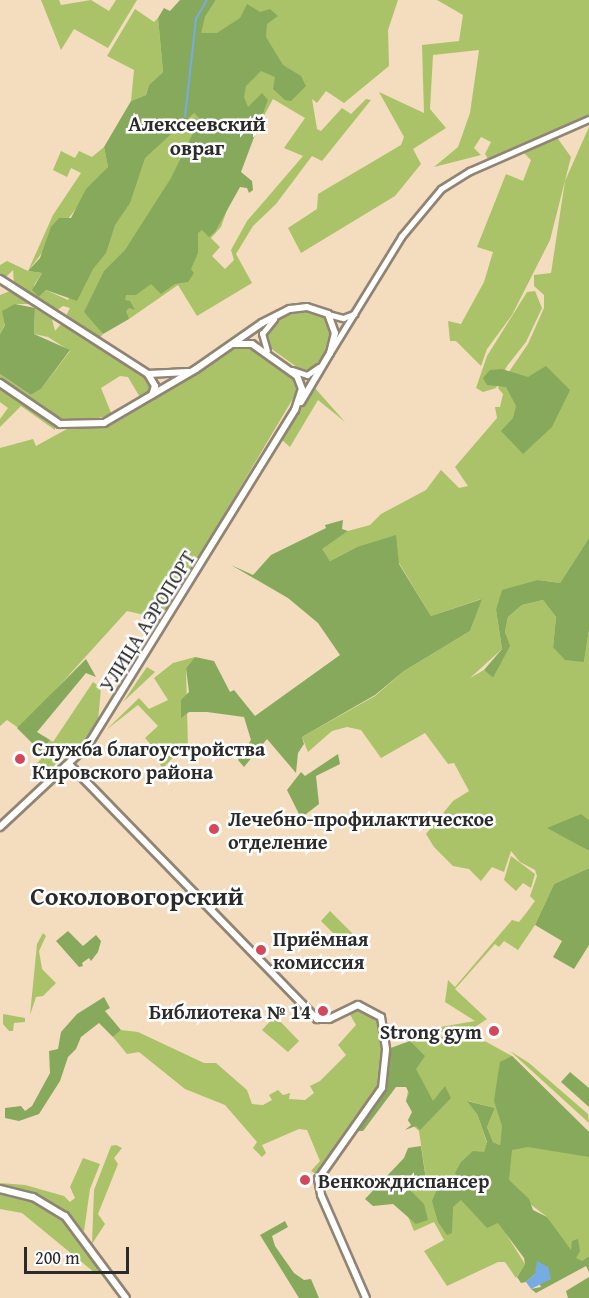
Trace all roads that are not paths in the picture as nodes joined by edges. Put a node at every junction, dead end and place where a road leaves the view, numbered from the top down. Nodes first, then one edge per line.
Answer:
1 (589, 119) edge
2 (2, 280) edge
3 (283, 312) junction
4 (356, 312) junction
5 (328, 314) junction
6 (233, 344) junction
7 (267, 351) junction
8 (328, 355) junction
9 (290, 369) junction
10 (191, 371) junction
11 (148, 374) junction
12 (0, 383) edge
13 (152, 395) junction
14 (295, 410) junction
15 (69, 764) junction
16 (0, 827) edge
17 (0, 1189) edge
18 (126, 1298) edge
19 (366, 1298) edge

1 - 4 street
2 - 11 main road
3 - 5 main road
3 - 6 main road
3 - 7 street
4 - 5 street
4 - 8 street
5 - 8 main road
6 - 7 main road
6 - 10 main road
7 - 9 main road
8 - 9 street
8 - 14 main road, УЛИЦА АЭРОПОРТ
9 - 14 main road
10 - 11 main road
10 - 13 main road
11 - 13 main road
12 - 13 main road
14 - 15 main road, УЛИЦА АЭРОПОРТ
15 - 16 main road, УЛИЦА АЭРОПОРТ
15 - 19 main road
17 - 18 main road

